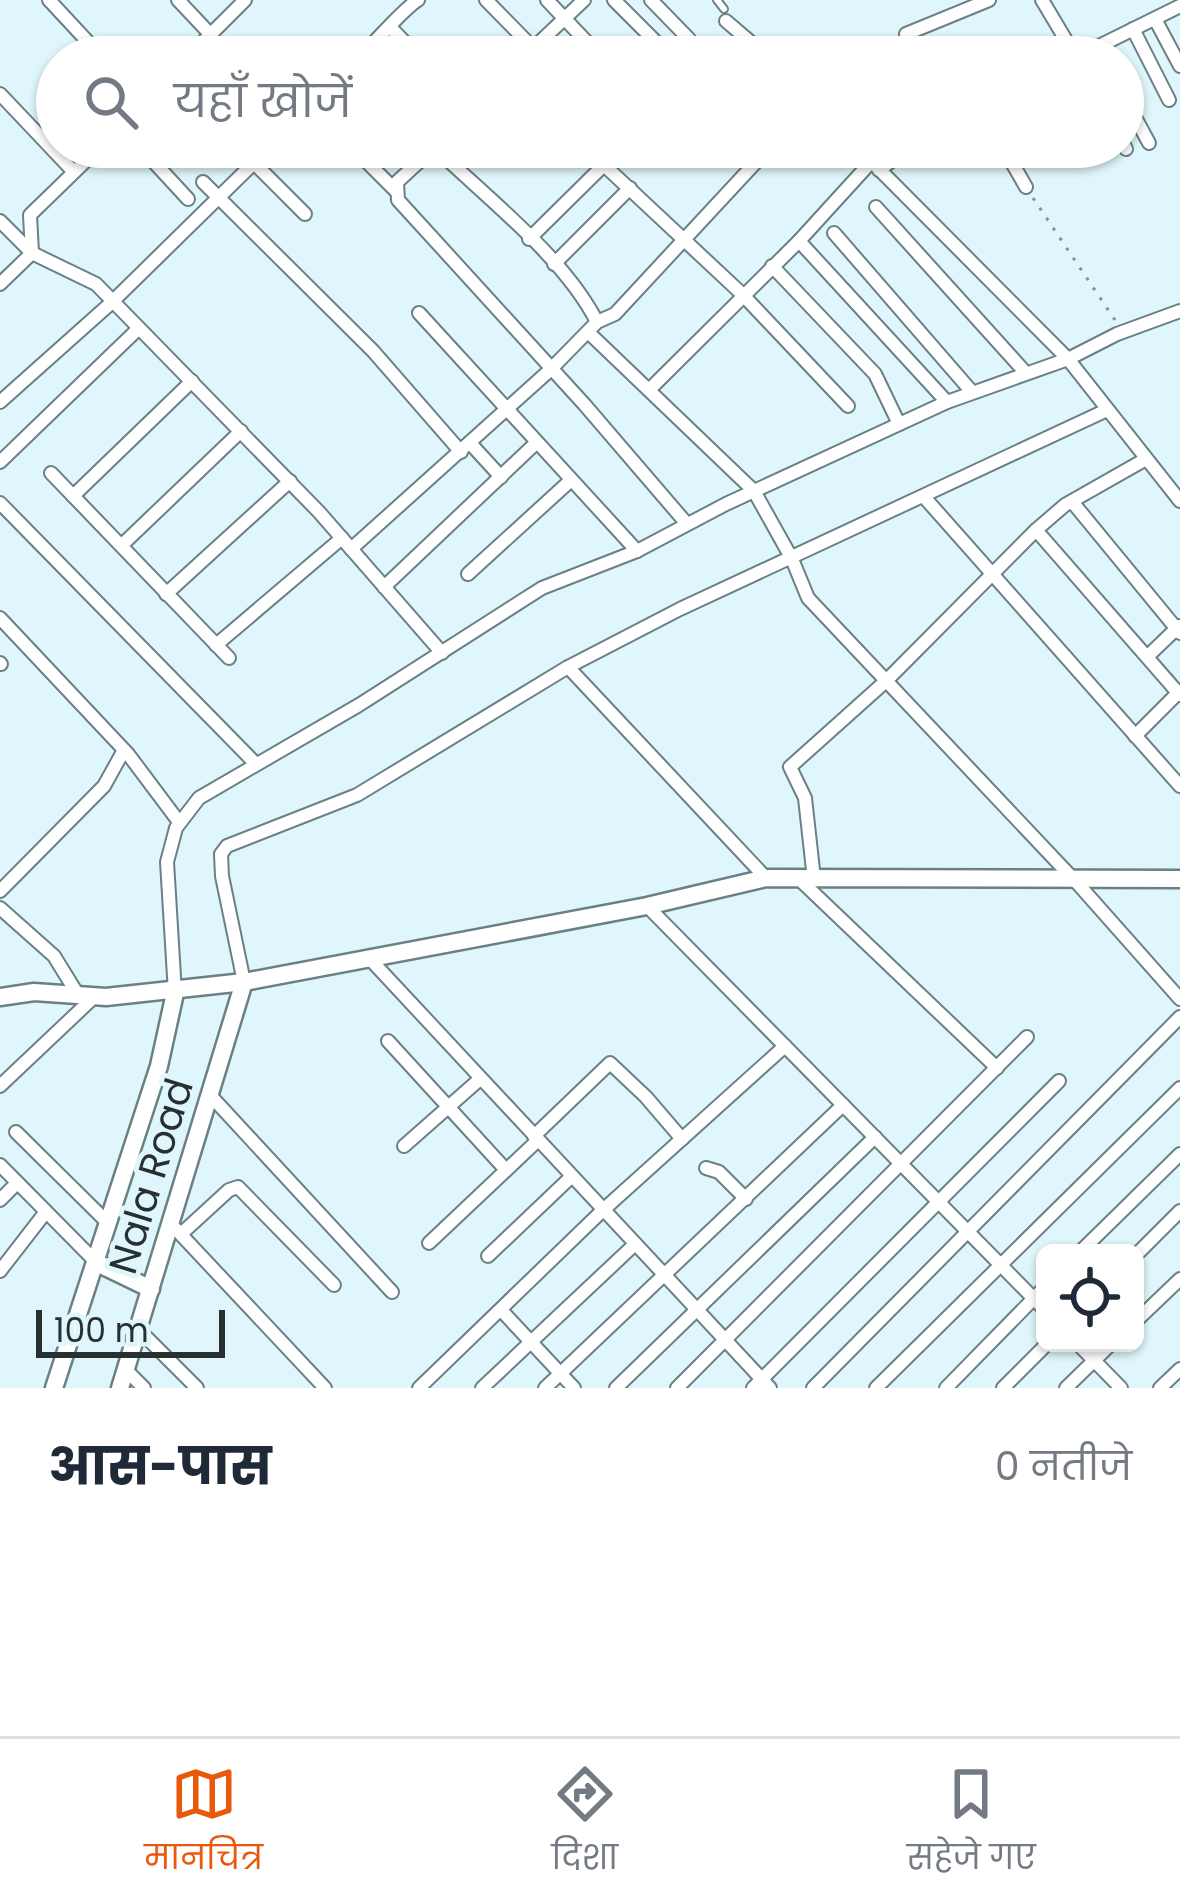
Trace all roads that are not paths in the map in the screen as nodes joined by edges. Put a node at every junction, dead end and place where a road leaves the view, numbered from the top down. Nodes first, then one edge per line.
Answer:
1 (49, 0) edge
2 (178, 0) edge
3 (245, 0) edge
4 (487, 0) edge
5 (547, 0) edge
6 (584, 0) edge
7 (614, 0) edge
8 (651, 0) edge
9 (717, 0) edge
10 (989, 0) edge
11 (1042, 0) edge
12 (411, 2) edge
13 (1178, 11) edge
14 (725, 15) joint
15 (563, 16) junction
16 (1155, 19) junction
17 (391, 28) junction
18 (1133, 29) junction
19 (210, 34) joint
20 (906, 34) dead end
21 (82, 36) edge
22 (382, 36) edge
23 (399, 36) edge
24 (518, 36) edge
25 (547, 36) edge
26 (582, 36) edge
27 (649, 36) edge
28 (686, 36) edge
29 (746, 36) edge
30 (1064, 36) edge
31 (1123, 36) edge
32 (1137, 36) edge
33 (1144, 51) edge
34 (1180, 66) edge
35 (0, 94) edge
36 (1169, 100) dead end
37 (36, 132) edge
38 (1144, 134) edge
39 (1149, 143) dead end
40 (70, 168) edge
41 (78, 168) edge
42 (159, 168) edge
43 (249, 168) edge
44 (259, 168) edge
45 (373, 168) edge
46 (412, 168) edge
47 (456, 168) edge
48 (603, 168) edge
49 (607, 168) edge
50 (750, 168) edge
51 (873, 168) edge
52 (877, 168) edge
53 (1015, 168) edge
54 (74, 172) junction
55 (203, 182) dead end
56 (1026, 187) road end
57 (630, 188) junction
58 (395, 190) junction
59 (218, 196) junction
60 (188, 199) dead end
61 (876, 207) dead end
62 (305, 214) dead end
63 (0, 221) edge
64 (834, 233) dead end
65 (684, 238) junction
66 (529, 239) junction
67 (799, 241) junction
68 (32, 253) junction
69 (554, 264) junction
70 (772, 266) junction
71 (0, 284) edge
72 (742, 294) junction
73 (111, 302) junction
74 (1180, 310) edge
75 (419, 313) dead end
76 (593, 327) junction
77 (138, 329) junction
78 (1068, 359) junction
79 (550, 370) junction
80 (1025, 372) junction
81 (193, 381) junction
82 (651, 388) junction
83 (972, 392) junction
84 (0, 402) edge
85 (946, 402) junction
86 (848, 406) dead end
87 (506, 410) junction
88 (1107, 410) junction
89 (899, 424) junction
90 (241, 431) junction
91 (536, 443) junction
92 (465, 447) junction
93 (1146, 459) junction
94 (0, 462) edge
95 (52, 473) dead end
96 (501, 477) junction
97 (570, 481) junction
98 (290, 482) junction
99 (754, 491) junction
100 (73, 496) junction
101 (925, 498) junction
102 (1180, 501) edge
103 (0, 503) edge
104 (1074, 504) junction
105 (687, 524) junction
106 (1036, 530) junction
107 (346, 544) junction
108 (122, 545) junction
109 (637, 551) junction
110 (792, 559) junction
111 (468, 574) dead end
112 (992, 575) junction
113 (384, 587) junction
114 (166, 595) junction
115 (0, 617) edge
116 (1179, 629) edge
117 (216, 645) junction
118 (442, 653) junction
119 (1148, 656) junction
120 (230, 658) dead end
121 (568, 667) junction
122 (886, 680) junction
123 (1179, 693) edge
124 (1135, 736) junction
125 (124, 750) junction
126 (255, 763) junction
127 (1180, 786) edge
128 (179, 822) junction
129 (766, 878) junction
130 (807, 879) junction
131 (1180, 879) edge
132 (1076, 882) junction
133 (0, 891) edge
134 (647, 906) junction
135 (0, 908) edge
136 (369, 958) junction
137 (238, 983) junction
138 (179, 992) junction
139 (86, 996) junction
140 (0, 997) edge
141 (1180, 999) edge
142 (1180, 1017) edge
143 (1028, 1037) dead end
144 (388, 1041) dead end
145 (785, 1046) junction
146 (997, 1067) junction
147 (480, 1078) junction
148 (1059, 1081) dead end
149 (0, 1086) edge
150 (1180, 1088) edge
151 (210, 1094) junction
152 (843, 1105) junction
153 (448, 1107) junction
154 (16, 1132) dead end
155 (875, 1137) junction
156 (682, 1139) junction
157 (537, 1141) junction
158 (404, 1146) dead end
159 (1180, 1154) edge
160 (900, 1162) junction
161 (0, 1166) edge
162 (706, 1168) dead end
163 (506, 1170) junction
164 (571, 1178) junction
165 (17, 1183) junction
166 (746, 1199) junction
167 (0, 1200) edge
168 (937, 1200) junction
169 (602, 1211) junction
170 (1180, 1211) edge
171 (45, 1213) junction
172 (109, 1224) junction
173 (176, 1229) junction
174 (969, 1233) junction
175 (429, 1243) dead end
176 (1088, 1244) edge
177 (634, 1245) junction
178 (1144, 1247) edge
179 (488, 1256) dead end
180 (97, 1263) junction
181 (1001, 1266) junction
182 (0, 1271) edge
183 (665, 1279) junction
184 (1180, 1279) edge
185 (334, 1285) dead end
186 (147, 1287) junction
187 (392, 1292) dead end
188 (1036, 1295) edge
189 (1033, 1298) junction
190 (1036, 1301) edge
191 (694, 1311) junction
192 (502, 1312) junction
193 (1144, 1313) edge
194 (139, 1330) junction
195 (528, 1342) junction
196 (725, 1343) junction
197 (1039, 1352) edge
198 (1086, 1352) edge
199 (1102, 1352) edge
200 (1094, 1360) junction
201 (125, 1369) junction
202 (1180, 1369) edge
203 (559, 1374) junction
204 (761, 1386) edge
205 (54, 1388) edge
206 (120, 1388) edge
207 (144, 1388) edge
208 (197, 1388) edge
209 (325, 1388) edge
210 (419, 1388) edge
211 (482, 1388) edge
212 (545, 1388) edge
213 (574, 1388) edge
214 (616, 1388) edge
215 (677, 1388) edge
216 (813, 1388) edge
217 (876, 1388) edge
218 (946, 1388) edge
219 (1003, 1388) edge
220 (1066, 1388) edge
221 (1121, 1388) edge
222 (1160, 1388) edge

1 - 21 street
2 - 19 street
3 - 19 street
4 - 24 street
5 - 15 street
6 - 15 street
7 - 27 street
8 - 28 street
9 - 14 lane
10 - 20 street
11 - 30 street
12 - 17 street
13 - 16 street
14 - 29 street
15 - 25 street
15 - 26 street
16 - 18 street
16 - 34 street
17 - 22 street
17 - 23 street
18 - 31 street
18 - 32 street
33 - 36 street
35 - 37 street
38 - 39 street
40 - 54 street
41 - 54 street
42 - 60 street
43 - 59 street
44 - 62 street
45 - 58 street
46 - 58 street
47 - 66 street
48 - 66 street
49 - 57 street
50 - 65 street
51 - 67 street
52 - 78 street
53 - 56 street
54 - 68 street
55 - 59 street
57 - 65 street
57 - 69 street
58 - 79 street
59 - 73 street
59 - 92 street
61 - 80 street
63 - 68 street
64 - 83 street
65 - 72 street
65 - 76 street
66 - 69 street
67 - 70 street
67 - 85 street
68 - 71 street
68 - 73 street
69 - 76 street
70 - 72 street
70 - 89 street
72 - 82 street
72 - 86 street
73 - 77 street
73 - 84 street
74 - 78 street
75 - 87 street
76 - 79 street
76 - 82 street
77 - 81 street
77 - 94 street
78 - 80 street
78 - 88 street
79 - 87 street
79 - 105 street
80 - 83 street
81 - 90 street
81 - 100 street
82 - 99 street
83 - 85 street
85 - 89 street
87 - 91 street
87 - 92 street
88 - 93 street
88 - 101 street
89 - 99 street
90 - 98 street
90 - 108 street
91 - 96 street
91 - 97 street
92 - 96 street
92 - 107 street
93 - 102 street
93 - 104 street
95 - 100 street
96 - 113 street
97 - 109 street
97 - 111 street
98 - 107 street
98 - 114 street
99 - 105 street
99 - 110 street
100 - 108 street
101 - 110 street
101 - 112 street
103 - 126 street
104 - 106 street
104 - 116 street
105 - 109 street
106 - 112 street
106 - 119 street
107 - 113 street
107 - 117 street
108 - 114 street
109 - 118 street
110 - 121 street
110 - 122 street
112 - 122 street
112 - 124 street
113 - 118 street
114 - 117 street
115 - 125 street
116 - 119 street
117 - 120 street
118 - 126 street
119 - 123 street
121 - 129 street
121 - 137 street
122 - 130 street
122 - 132 street
123 - 124 street
124 - 127 street
125 - 128 street
125 - 133 street
126 - 128 street
128 - 138 street
129 - 130 street
129 - 134 street
130 - 132 street
130 - 146 street
131 - 132 street
132 - 141 street
134 - 136 street
134 - 145 street
135 - 139 street
136 - 137 street
136 - 147 street
137 - 138 street
137 - 151 street, Nala Road
138 - 139 street
138 - 172 street
139 - 140 street
139 - 149 street
142 - 174 street
143 - 146 street
144 - 153 street
145 - 152 street
145 - 156 street
146 - 160 street
147 - 153 street
147 - 157 street
148 - 168 street
150 - 181 street
151 - 173 street, Nala Road
151 - 187 street
152 - 155 street
152 - 166 street
153 - 158 street
153 - 163 street
154 - 172 street
155 - 160 street
155 - 191 street
156 - 157 street
156 - 169 street
157 - 163 street
157 - 164 street
159 - 176 street
160 - 168 street
160 - 196 street
161 - 165 street
162 - 166 street
163 - 175 street
164 - 169 street
164 - 179 street
165 - 167 street
165 - 171 street
166 - 183 street
168 - 174 street
168 - 204 street
169 - 177 street
169 - 192 street
170 - 178 street
171 - 180 street
171 - 182 street
172 - 180 street
173 - 185 street
173 - 186 street, Nala Road
173 - 209 street
174 - 181 street
174 - 216 street
177 - 183 street
177 - 195 street
180 - 186 street
180 - 205 street
181 - 189 street
181 - 217 street
183 - 191 street
183 - 203 street
184 - 193 street
186 - 194 street, Nala Road
188 - 189 street
189 - 190 street
189 - 218 street
191 - 196 street
191 - 214 street
192 - 195 street
192 - 210 street
194 - 201 street, Nala Road
194 - 208 street
195 - 203 street
195 - 211 street
196 - 204 street
196 - 215 street
197 - 219 street
198 - 200 street
199 - 200 street
200 - 220 street
200 - 221 street
201 - 206 street, Nala Road
201 - 207 street
202 - 222 street
203 - 212 street
203 - 213 street

